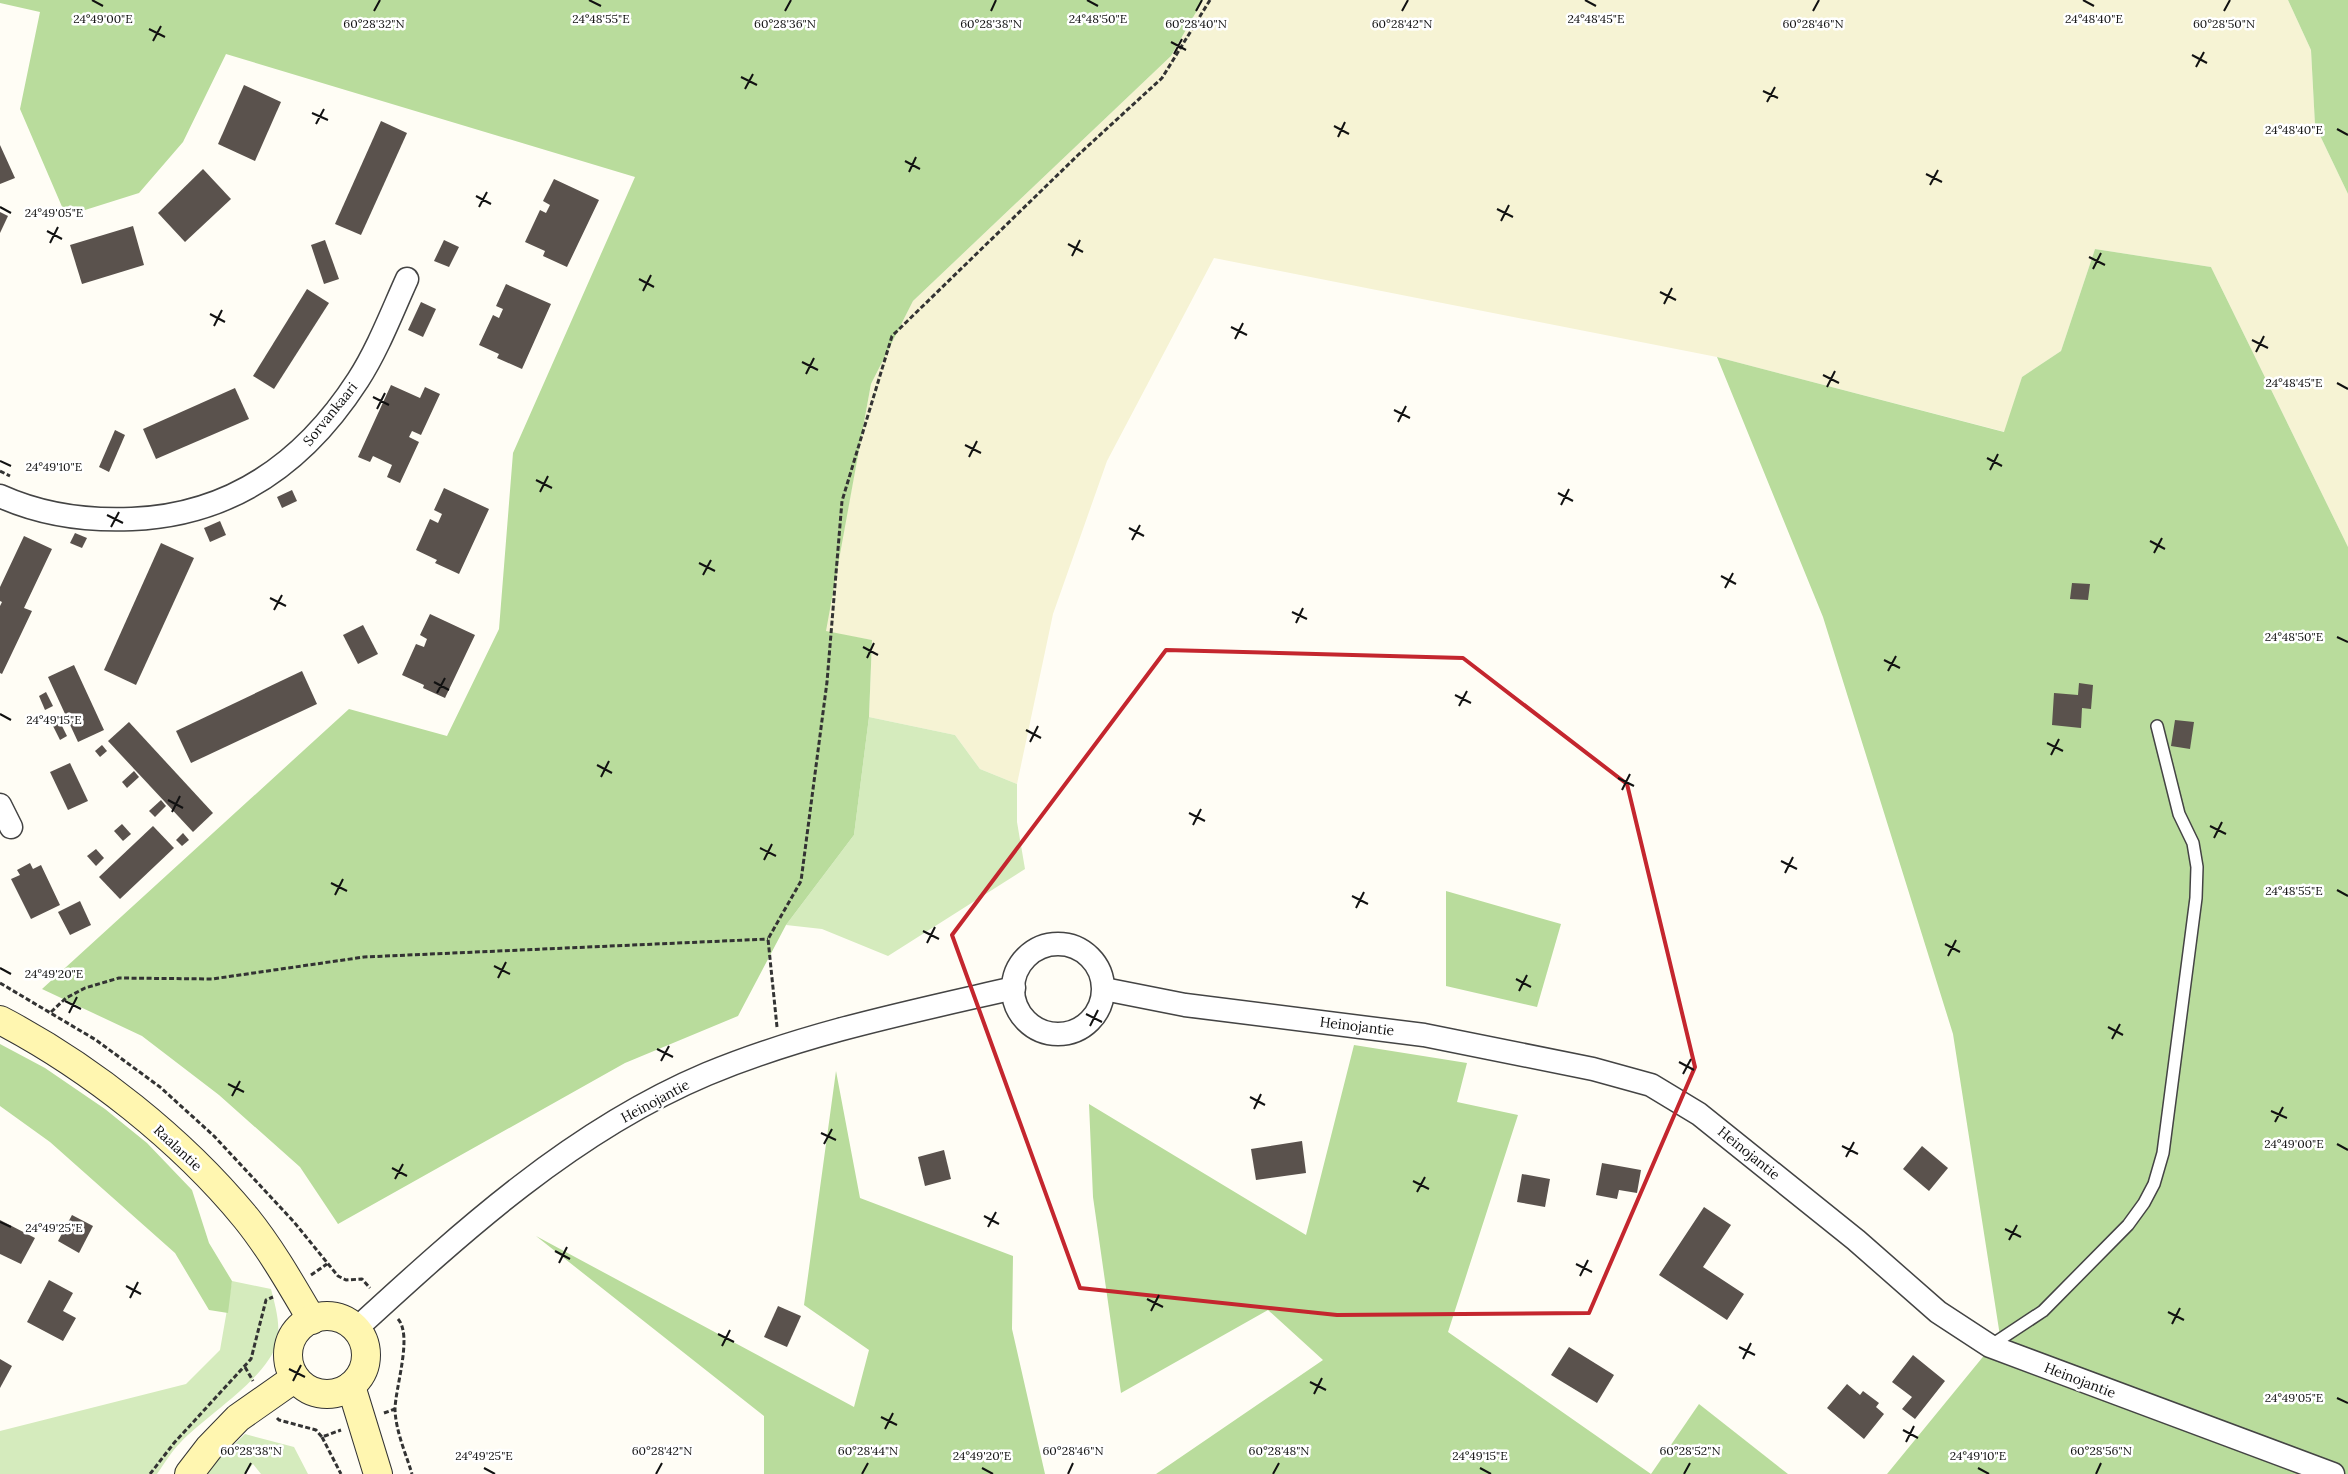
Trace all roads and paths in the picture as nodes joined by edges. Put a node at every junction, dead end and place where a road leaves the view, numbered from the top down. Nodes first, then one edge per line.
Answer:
1 (1210, 0) edge
2 (407, 279) dead end
3 (0, 470) edge
4 (16, 479) dead end
5 (0, 496) edge
6 (2157, 726) dead end
7 (0, 806) edge
8 (11, 827) dead end
9 (768, 939) junction
10 (1014, 988) junction
11 (1104, 989) junction
12 (51, 1012) dead end
13 (0, 1020) edge
14 (779, 1048) junction
15 (327, 1264) dead end
16 (293, 1287) junction
17 (312, 1320) junction
18 (356, 1329) junction
19 (1990, 1346) junction
20 (245, 1367) junction
21 (296, 1378) junction
22 (351, 1386) junction
23 (265, 1398) junction
24 (362, 1421) junction
25 (322, 1437) junction
26 (150, 1474) edge
27 (189, 1474) edge
28 (341, 1474) edge
29 (378, 1474) edge
30 (412, 1474) edge
31 (2334, 1474) edge

1 - 9 path
2 - 5 street, Sorvankaari
3 - 4 path
6 - 19 lane
7 - 8 street
9 - 12 path
9 - 14 path
10 - 11 street
10 - 11 street
10 - 14 street, Heinojantie
11 - 19 street, Heinojantie
13 - 16 street, Raalantie
14 - 18 street, Heinojantie
15 - 16 path
16 - 17 street, Raalantie
16 - 20 path
17 - 18 street
17 - 21 street
18 - 22 street
19 - 31 street, Heinojantie
20 - 23 path
20 - 26 path
21 - 22 street
21 - 23 street
22 - 24 street
23 - 25 path
23 - 27 street
24 - 25 path
24 - 29 street
24 - 30 path
25 - 28 path

